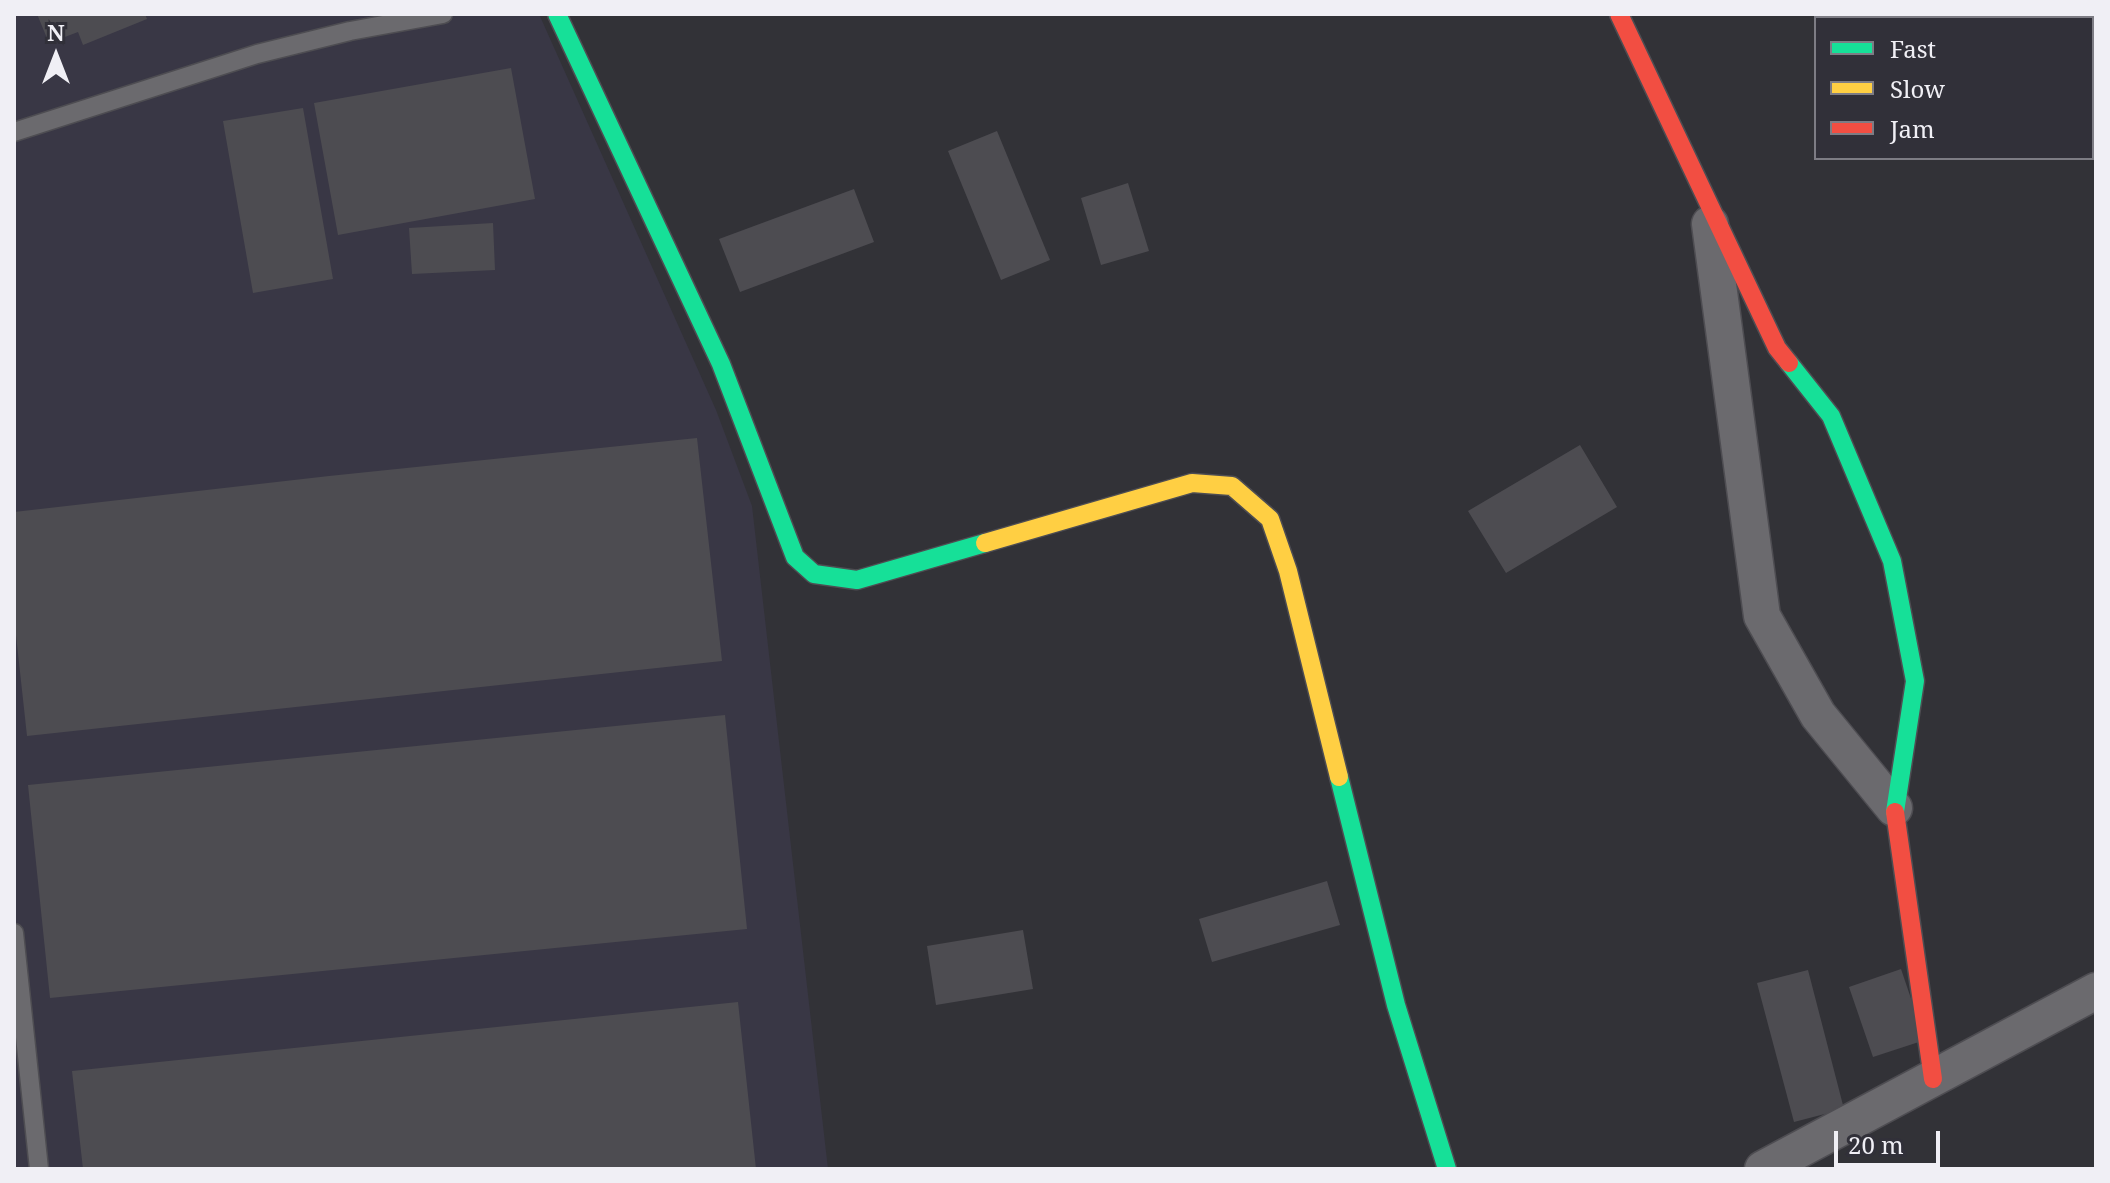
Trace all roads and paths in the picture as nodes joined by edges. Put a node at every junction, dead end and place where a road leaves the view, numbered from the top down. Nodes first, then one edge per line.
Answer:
1 (443, 14) edge
2 (557, 14) edge
3 (1619, 14) edge
4 (14, 132) edge
5 (1708, 202) junction
6 (1894, 808) junction
7 (14, 933) edge
8 (2096, 991) edge
9 (1933, 1079) junction
10 (39, 1169) edge
11 (1447, 1169) edge
12 (1763, 1169) edge

1 - 4 lane
2 - 11 street
3 - 5 street
5 - 6 street
5 - 6 street
6 - 9 street
7 - 10 lane
8 - 9 street
9 - 12 street

